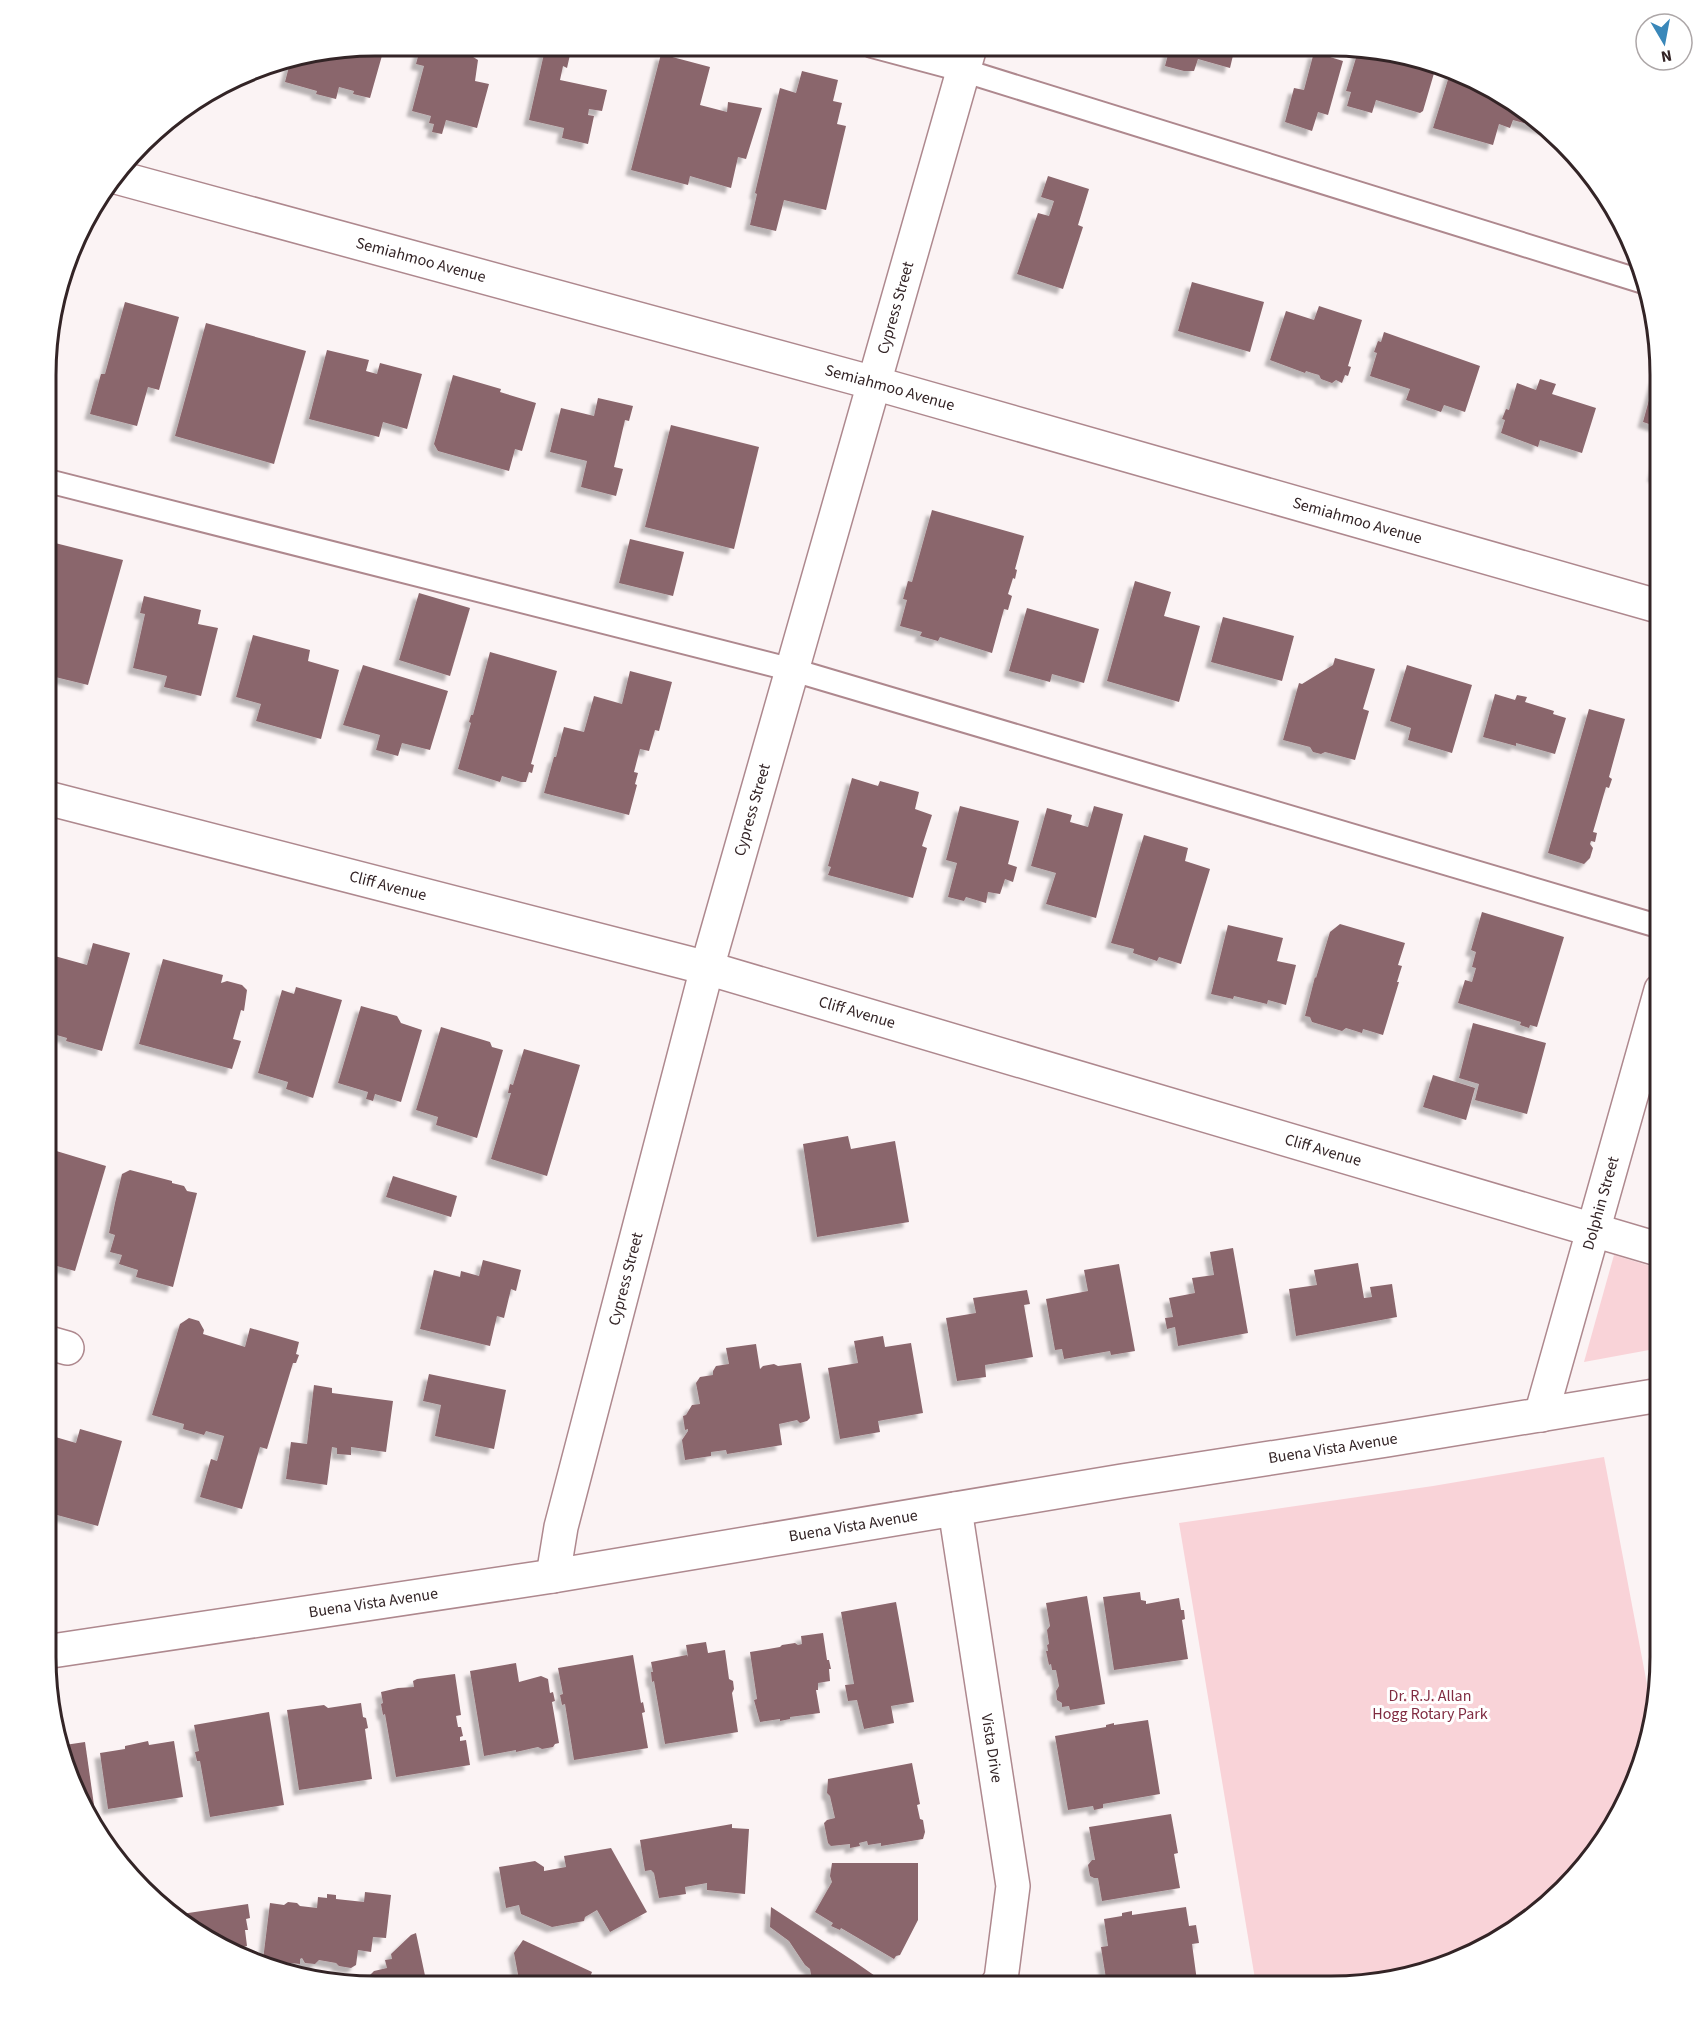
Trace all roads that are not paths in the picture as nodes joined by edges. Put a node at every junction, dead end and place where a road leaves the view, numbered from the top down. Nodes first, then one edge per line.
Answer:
1 (950, 56) edge
2 (966, 58) edge
3 (122, 179) edge
4 (1636, 279) edge
5 (874, 383) junction
6 (56, 483) edge
7 (1650, 604) edge
8 (793, 670) junction
9 (56, 800) edge
10 (1650, 924) edge
11 (707, 968) junction
12 (1650, 1029) edge
13 (1593, 1232) junction
14 (1650, 1247) edge
15 (1650, 1397) edge
16 (1541, 1414) junction
17 (955, 1509) junction
18 (553, 1576) junction
19 (56, 1650) edge
20 (1001, 1976) edge

1 - 2 lane
2 - 4 lane
2 - 5 street, Cypress Street
3 - 5 street, Semiahmoo Avenue
5 - 7 street, Semiahmoo Avenue
5 - 8 street, Cypress Street
6 - 8 lane
8 - 10 lane
8 - 11 street, Cypress Street
9 - 11 street, Cliff Avenue
11 - 13 street, Cliff Avenue
11 - 18 street, Cypress Street
12 - 13 street, Dolphin Street
13 - 14 street, Cliff Avenue
13 - 16 street, Dolphin Street
15 - 16 street, Buena Vista Avenue
16 - 17 street, Buena Vista Avenue
17 - 18 street, Buena Vista Avenue
17 - 20 street, Vista Drive
18 - 19 street, Buena Vista Avenue

